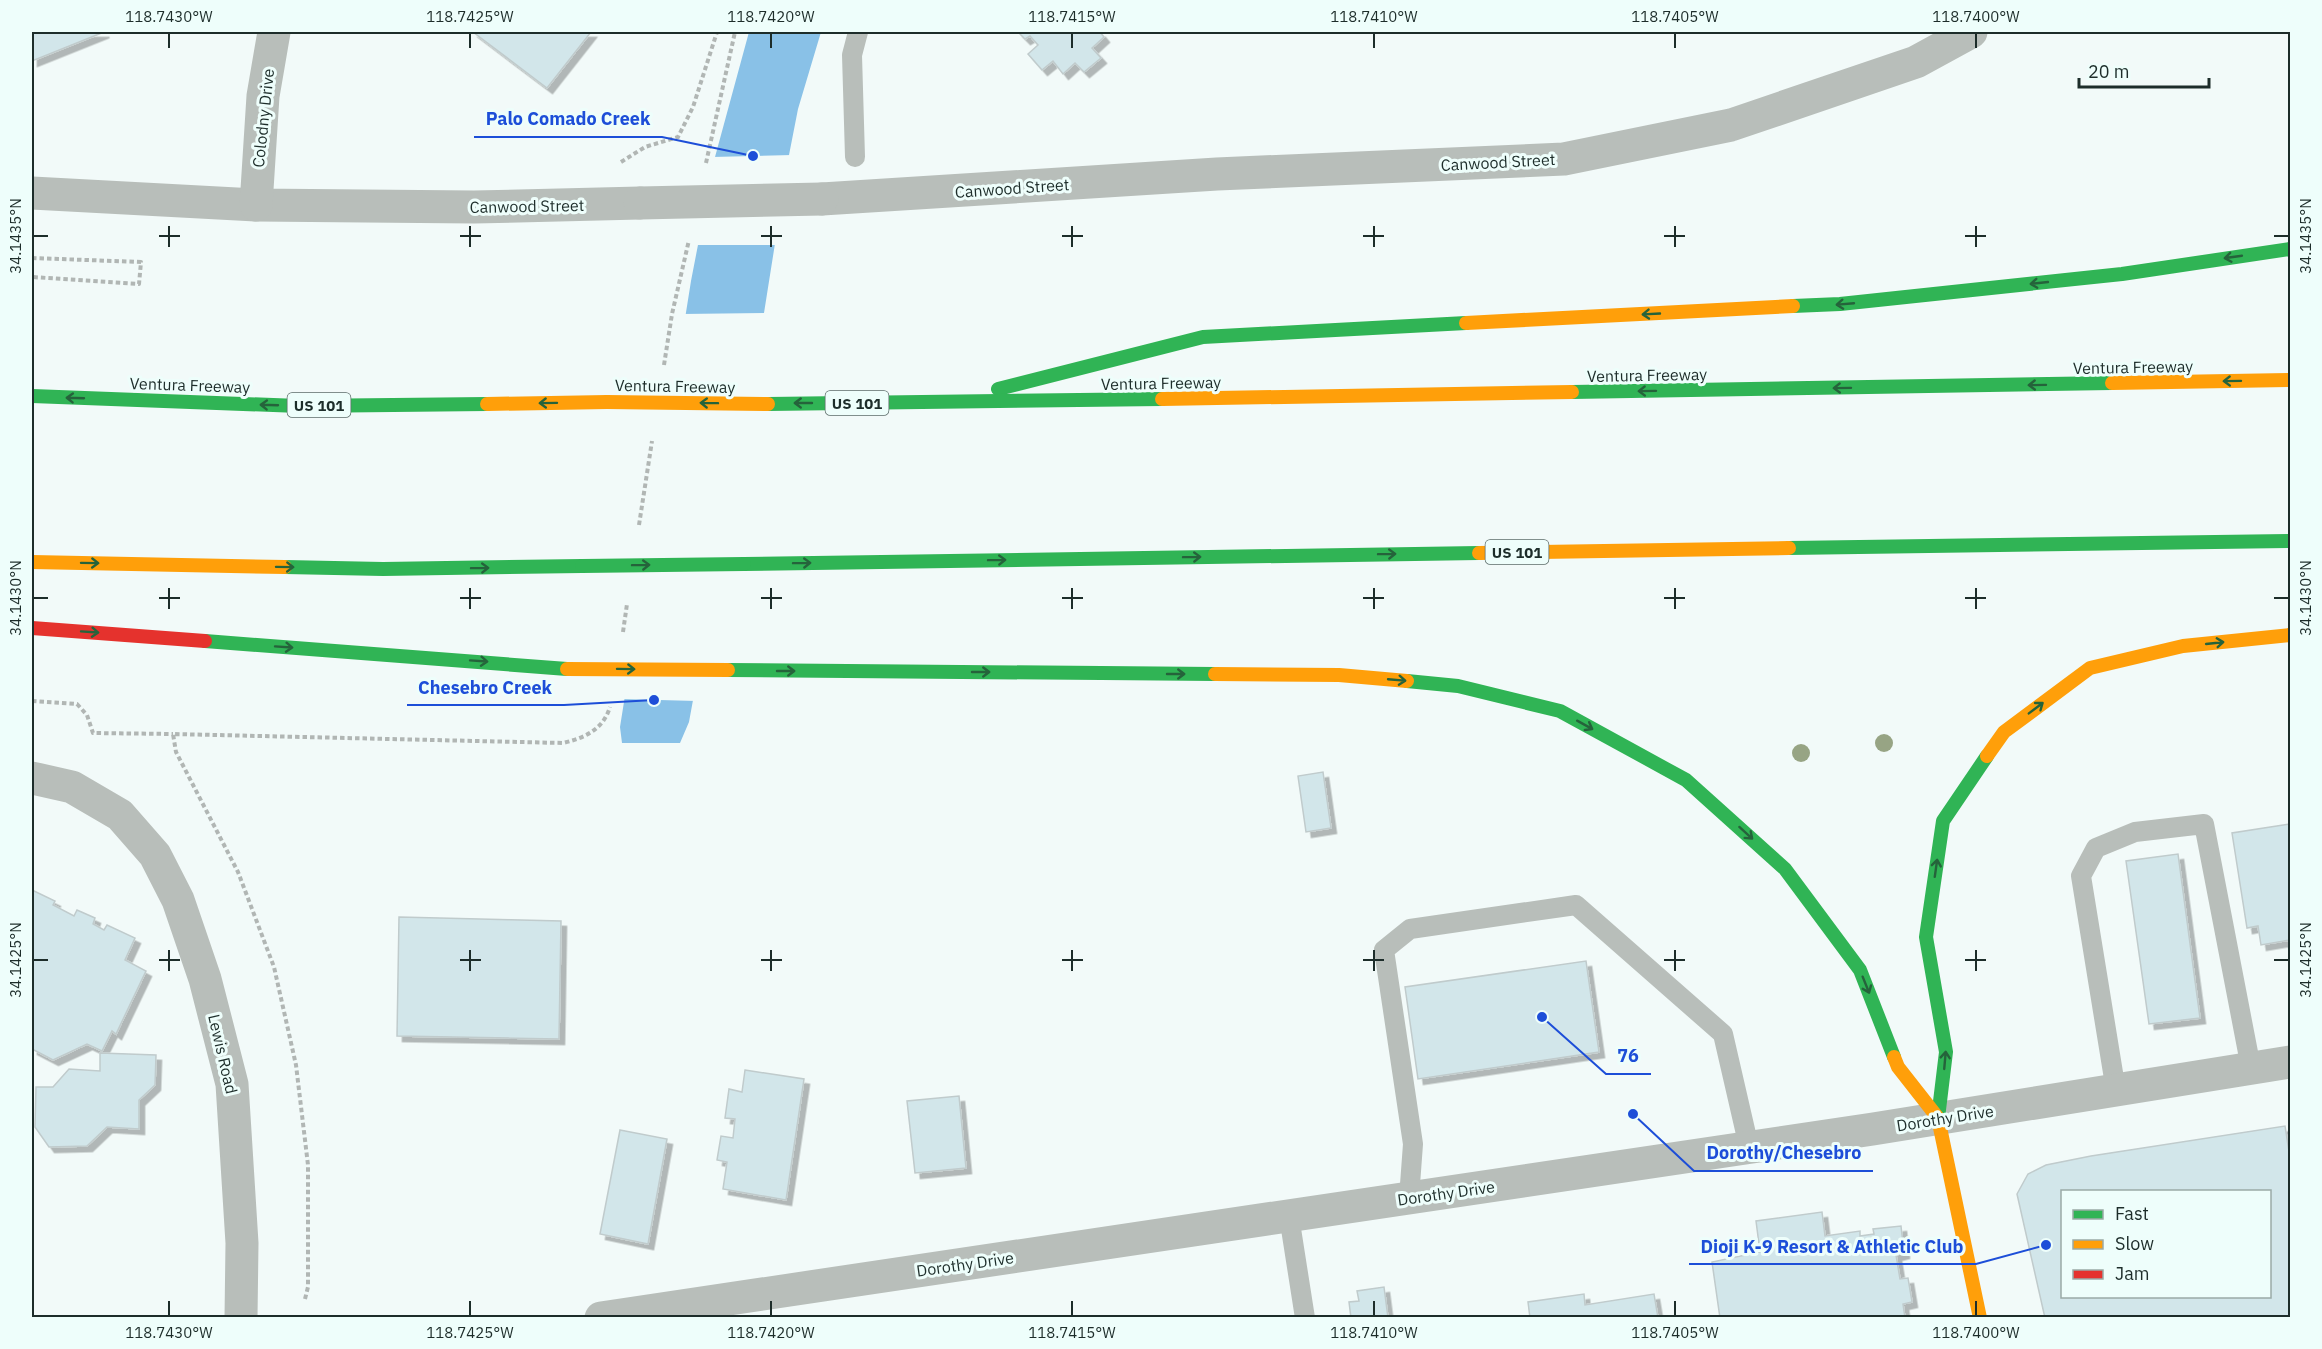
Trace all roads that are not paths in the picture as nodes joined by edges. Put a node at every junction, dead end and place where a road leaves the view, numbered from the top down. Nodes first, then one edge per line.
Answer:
1 (274, 32) edge
2 (858, 32) edge
3 (1971, 32) edge
4 (855, 157) dead end
5 (32, 193) edge
6 (256, 205) junction
7 (2290, 249) edge
8 (2290, 380) edge
9 (32, 396) edge
10 (946, 403) junction
11 (2290, 541) edge
12 (32, 562) edge
13 (32, 628) edge
14 (2290, 635) edge
15 (32, 778) edge
16 (2290, 1062) edge
17 (2251, 1068) junction
18 (2116, 1091) junction
19 (1938, 1118) junction
20 (1749, 1147) junction
21 (1409, 1198) junction
22 (1289, 1216) junction
23 (241, 1317) edge
24 (601, 1317) edge
25 (1305, 1317) edge
26 (1980, 1317) edge

1 - 6 street, Colodny Drive
2 - 4 lane
3 - 6 street, Canwood Street, bridge
5 - 6 street, Canwood Street
7 -> 10 main road
8 -> 10 main road, Ventura Freeway / US 101
10 -> 9 main road, Ventura Freeway / US 101, bridge
12 -> 11 main road, US 101, bridge
13 -> 19 main road, bridge
19 -> 14 main road
15 - 23 street, Lewis Road
16 - 17 street, Dorothy Drive
17 - 18 street, Dorothy Drive
17 - 18 lane
18 - 19 street, Dorothy Drive
19 - 20 street, Dorothy Drive
19 - 26 main road
20 - 21 street, Dorothy Drive
20 - 21 lane
21 - 22 street, Dorothy Drive
22 - 24 street, Dorothy Drive
22 - 25 lane

